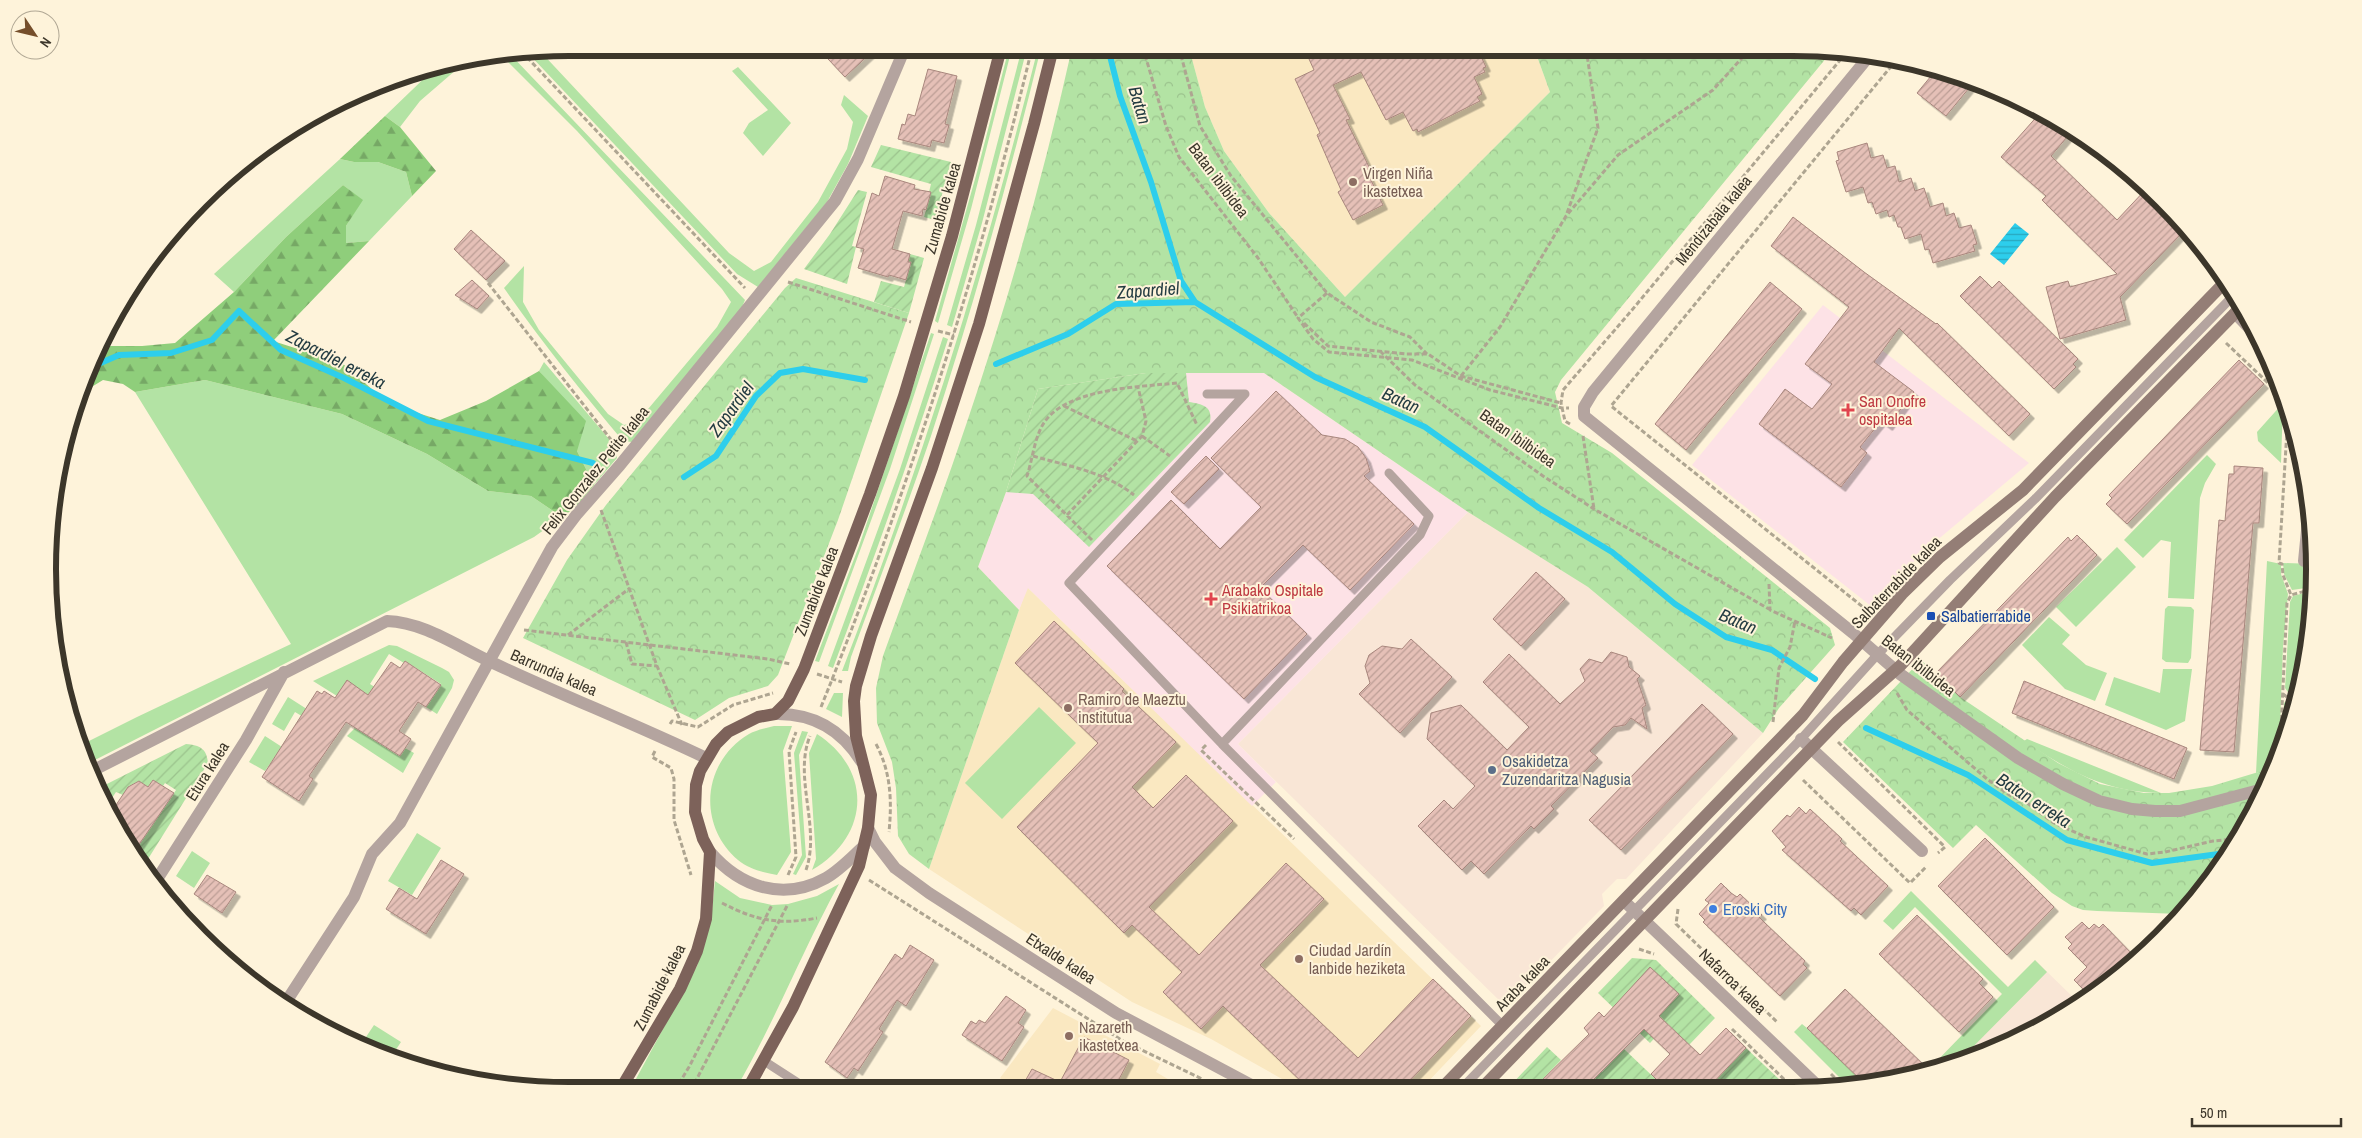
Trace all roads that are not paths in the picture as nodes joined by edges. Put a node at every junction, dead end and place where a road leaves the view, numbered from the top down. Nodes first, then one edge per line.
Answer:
1 (902, 56) edge
2 (999, 56) edge
3 (1051, 56) edge
4 (1865, 62) edge
5 (2221, 287) edge
6 (2229, 300) edge
7 (2236, 312) edge
8 (1207, 394) dead end
9 (1584, 407) joint
10 (1389, 473) dead end
11 (2305, 547) edge
12 (2304, 561) dead end
13 (1861, 640) junction
14 (1878, 654) junction
15 (489, 662) junction
16 (1895, 670) junction
17 (284, 672) junction
18 (775, 714) junction
19 (1802, 739) junction
20 (1222, 744) junction
21 (1811, 748) junction
22 (706, 758) junction
23 (862, 763) junction
24 (97, 769) edge
25 (2255, 791) edge
26 (868, 828) junction
27 (864, 846) junction
28 (1922, 851) dead end
29 (710, 852) junction
30 (159, 876) edge
31 (1624, 901) junction
32 (1635, 911) junction
33 (1646, 920) junction
34 (289, 998) edge
35 (1503, 1026) junction
36 (764, 1061) junction
37 (1813, 1081) edge
38 (625, 1082) edge
39 (752, 1082) edge
40 (797, 1082) edge
41 (1246, 1082) edge
42 (1449, 1082) edge
43 (1468, 1082) edge
44 (1488, 1082) edge

1 - 15 street, Felix Gonzalez Petite kalea
2 - 18 main road, Zumabide kalea
3 - 23 main road
4 - 9 street, Mendizabala kalea
5 - 13 street, Salbaterrabide kalea
6 - 14 lane
7 - 16 street
8 - 20 lane
9 - 13 street, Batan ibilbidea
10 - 20 lane
11 - 12 street
13 - 14 street, Batan ibilbidea
13 - 31 street, Salbaterrabide kalea
14 - 16 street, Batan ibilbidea
14 - 19 lane
15 - 17 street, Barrundia kalea
15 - 22 street, Barrundia kalea
15 - 34 street, Felix Gonzalez Petite kalea
16 - 21 street
16 - 25 street, Batan ibilbidea
17 - 24 street
17 - 30 street, Etura kalea
18 - 22 main road, Zumabide kalea
18 - 23 street
19 - 21 street
19 - 32 lane
20 - 35 lane
21 - 28 street
21 - 33 street
22 - 29 main road, Zumabide kalea
23 - 26 main road
26 - 27 main road
26 - 41 street, Etxalde kalea
27 - 29 street
27 - 36 main road
29 - 38 main road, Zumabide kalea
31 - 32 street, Nafarroa kalea
31 - 35 street, Araba kalea
32 - 33 street, Nafarroa kalea
32 - 43 lane, Araba kalea
33 - 37 street, Nafarroa kalea
33 - 44 street
35 - 42 street, Araba kalea
36 - 39 main road
36 - 40 lane

